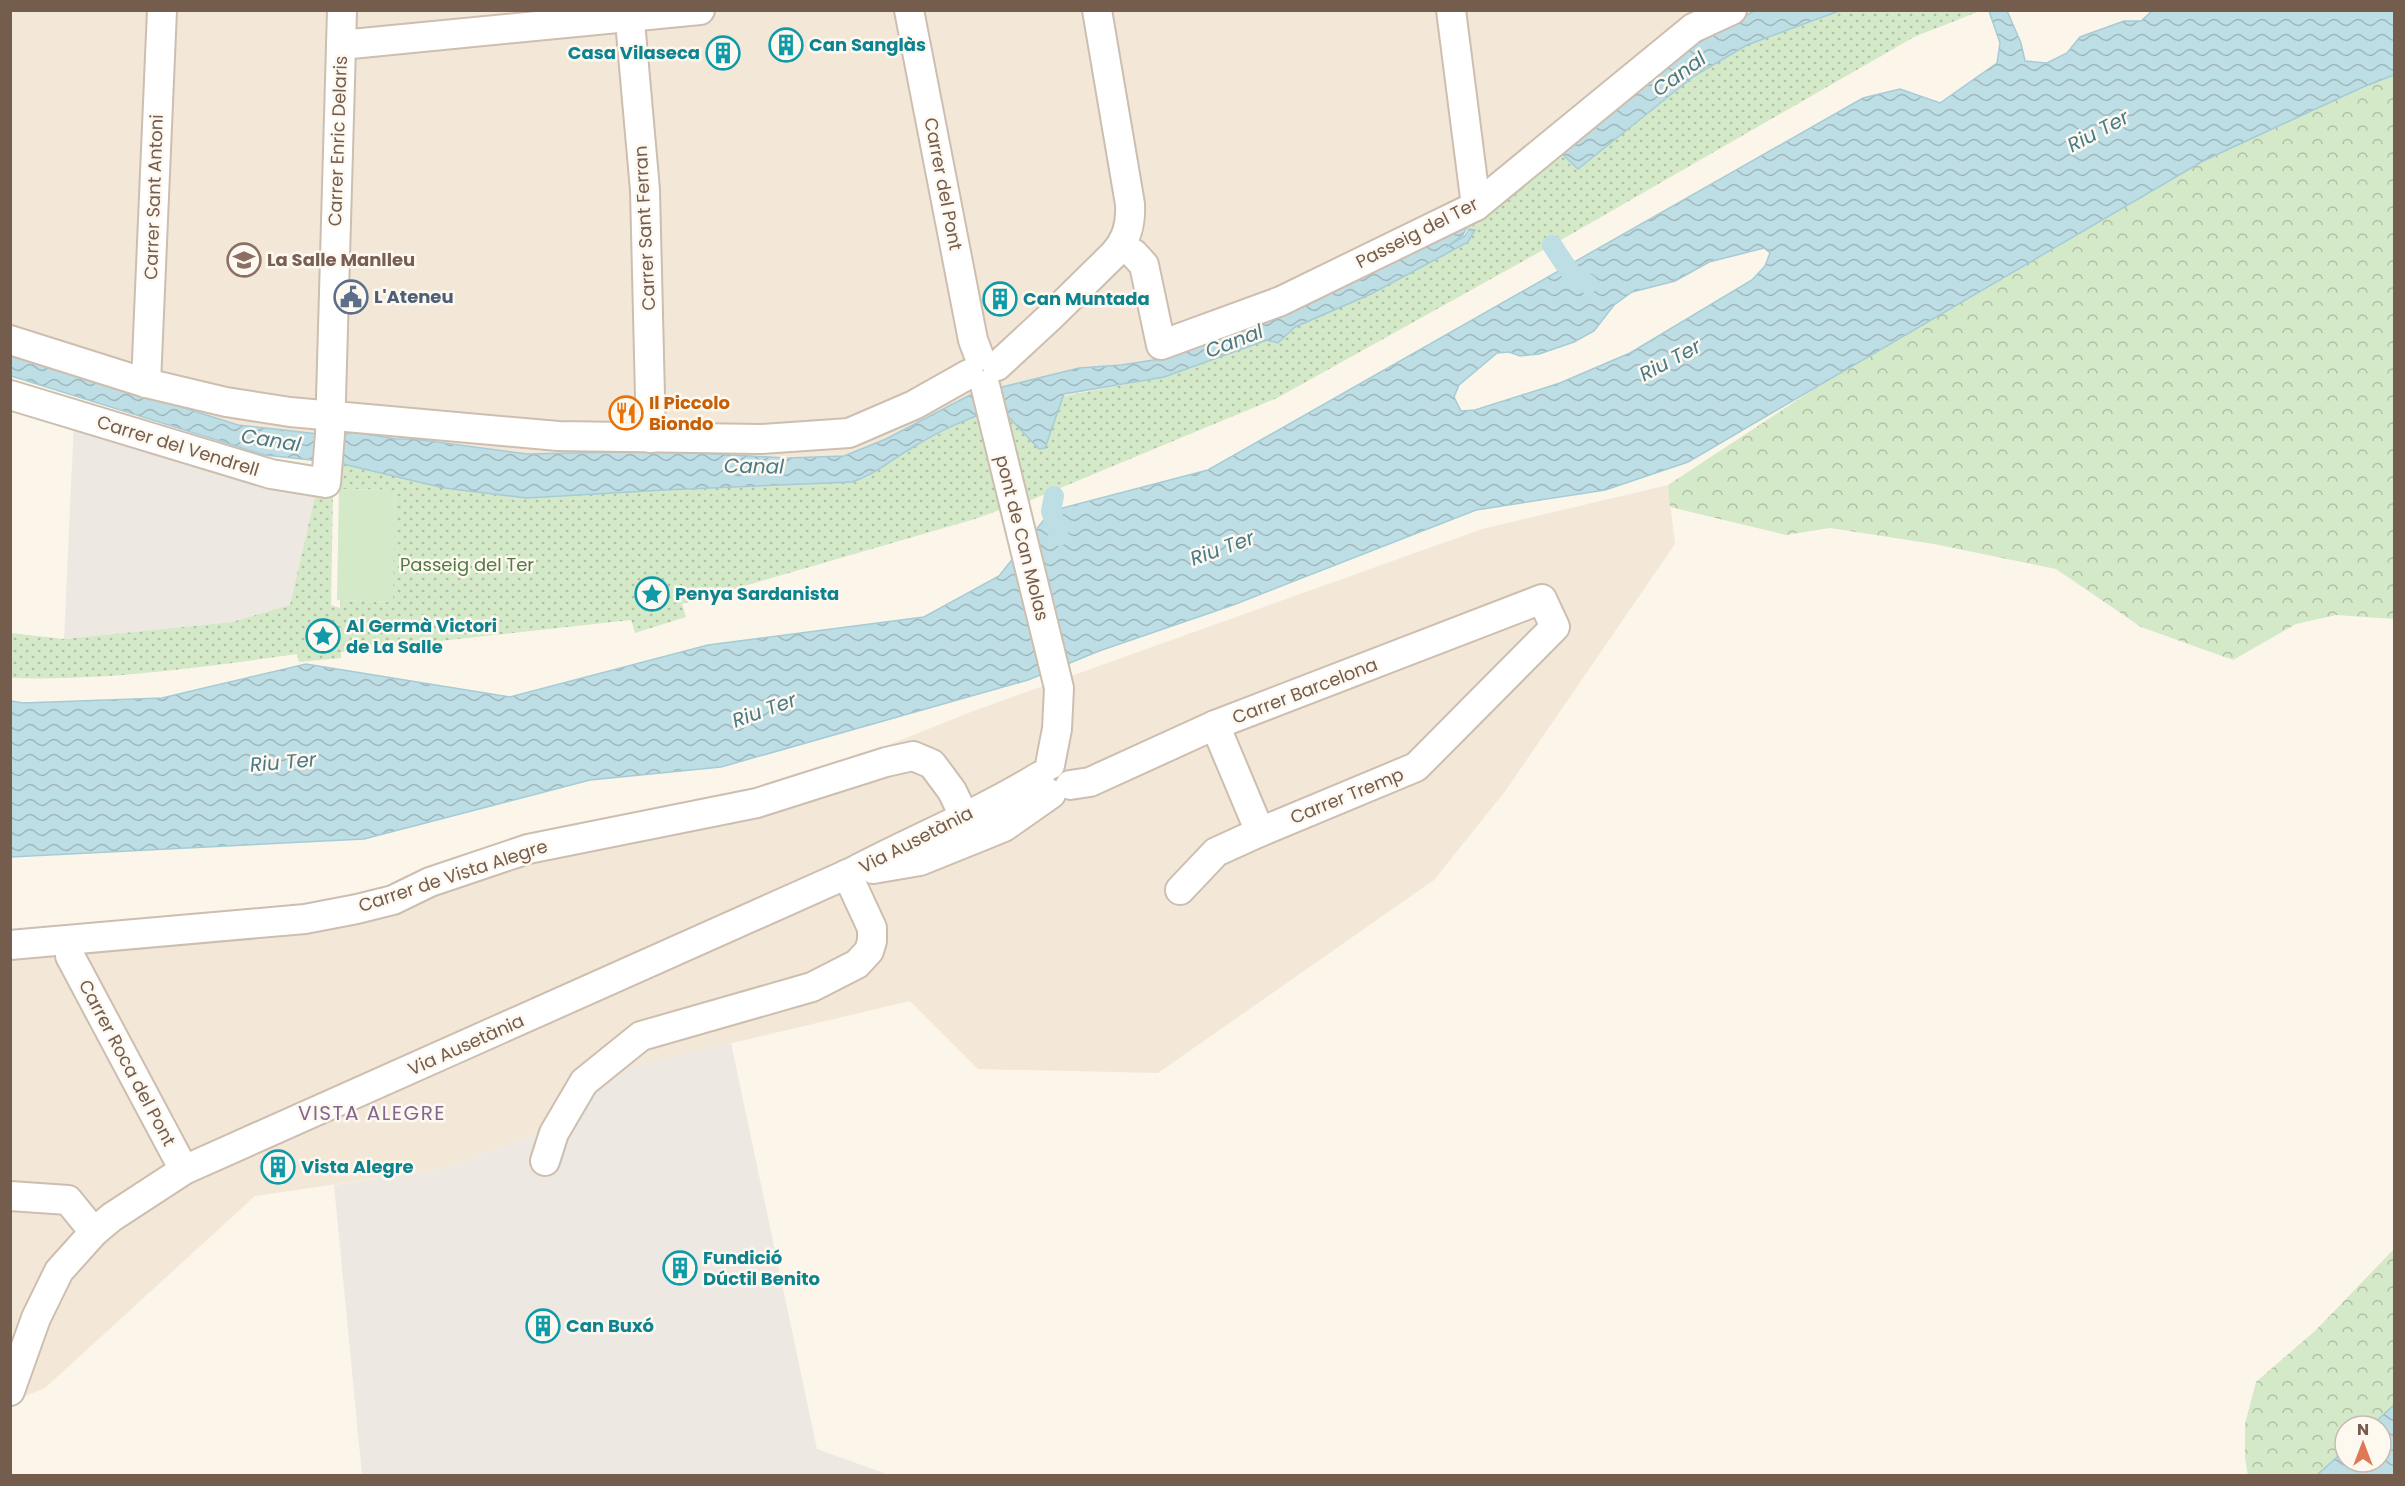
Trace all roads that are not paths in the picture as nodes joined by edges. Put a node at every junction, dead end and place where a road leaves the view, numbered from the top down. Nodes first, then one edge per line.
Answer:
1 (162, 10) edge
2 (342, 10) edge
3 (700, 10) edge
4 (909, 10) edge
5 (1097, 10) edge
6 (1451, 10) edge
7 (1732, 10) edge
8 (630, 15) edge
9 (1691, 19) edge
10 (341, 45) junction
11 (1476, 206) junction
12 (1121, 246) junction
13 (10, 340) edge
14 (983, 374) junction
15 (146, 383) junction
16 (10, 395) edge
17 (329, 437) junction
18 (651, 438) junction
19 (1542, 599) joint
20 (1215, 725) junction
21 (1055, 778) junction
22 (964, 816) junction
23 (1260, 832) junction
24 (850, 873) junction
25 (1180, 890) dead end
26 (10, 945) edge
27 (70, 956) dead end
28 (544, 1161) dead end
29 (184, 1170) junction
30 (10, 1196) edge
31 (94, 1232) junction
32 (10, 1391) edge

1 - 15 street, Carrer Sant Antoni
2 - 10 street, Carrer Enric Delaris
3 - 8 street
4 - 14 street, Carrer del Pont
5 - 12 street
6 - 11 street
7 - 9 street, Passeig del Ter
8 - 10 street
8 - 18 street, Carrer Sant Ferran
9 - 11 street, Passeig del Ter
10 - 17 street, Carrer Enric Delaris
11 - 12 street, Passeig del Ter
12 - 14 street
13 - 15 street
14 - 18 street
14 - 21 street, pont de Can Molas
15 - 17 street
16 - 17 street, Carrer del Vendrell
17 - 18 street
19 - 20 street, Carrer Barcelona
19 - 23 street, Carrer Tremp
20 - 21 street, Carrer Barcelona
20 - 23 street
21 - 22 street, Via Ausetània
21 - 24 street, Via Ausetània
22 - 24 street, Via Ausetània
22 - 26 street, Carrer de Vista Alegre
23 - 25 street, Carrer Tremp
24 - 28 street
24 - 29 street, Via Ausetània
27 - 29 street, Carrer Roca del Pont
29 - 31 street, Via Ausetània
30 - 31 street
31 - 32 street, Via Ausetània

